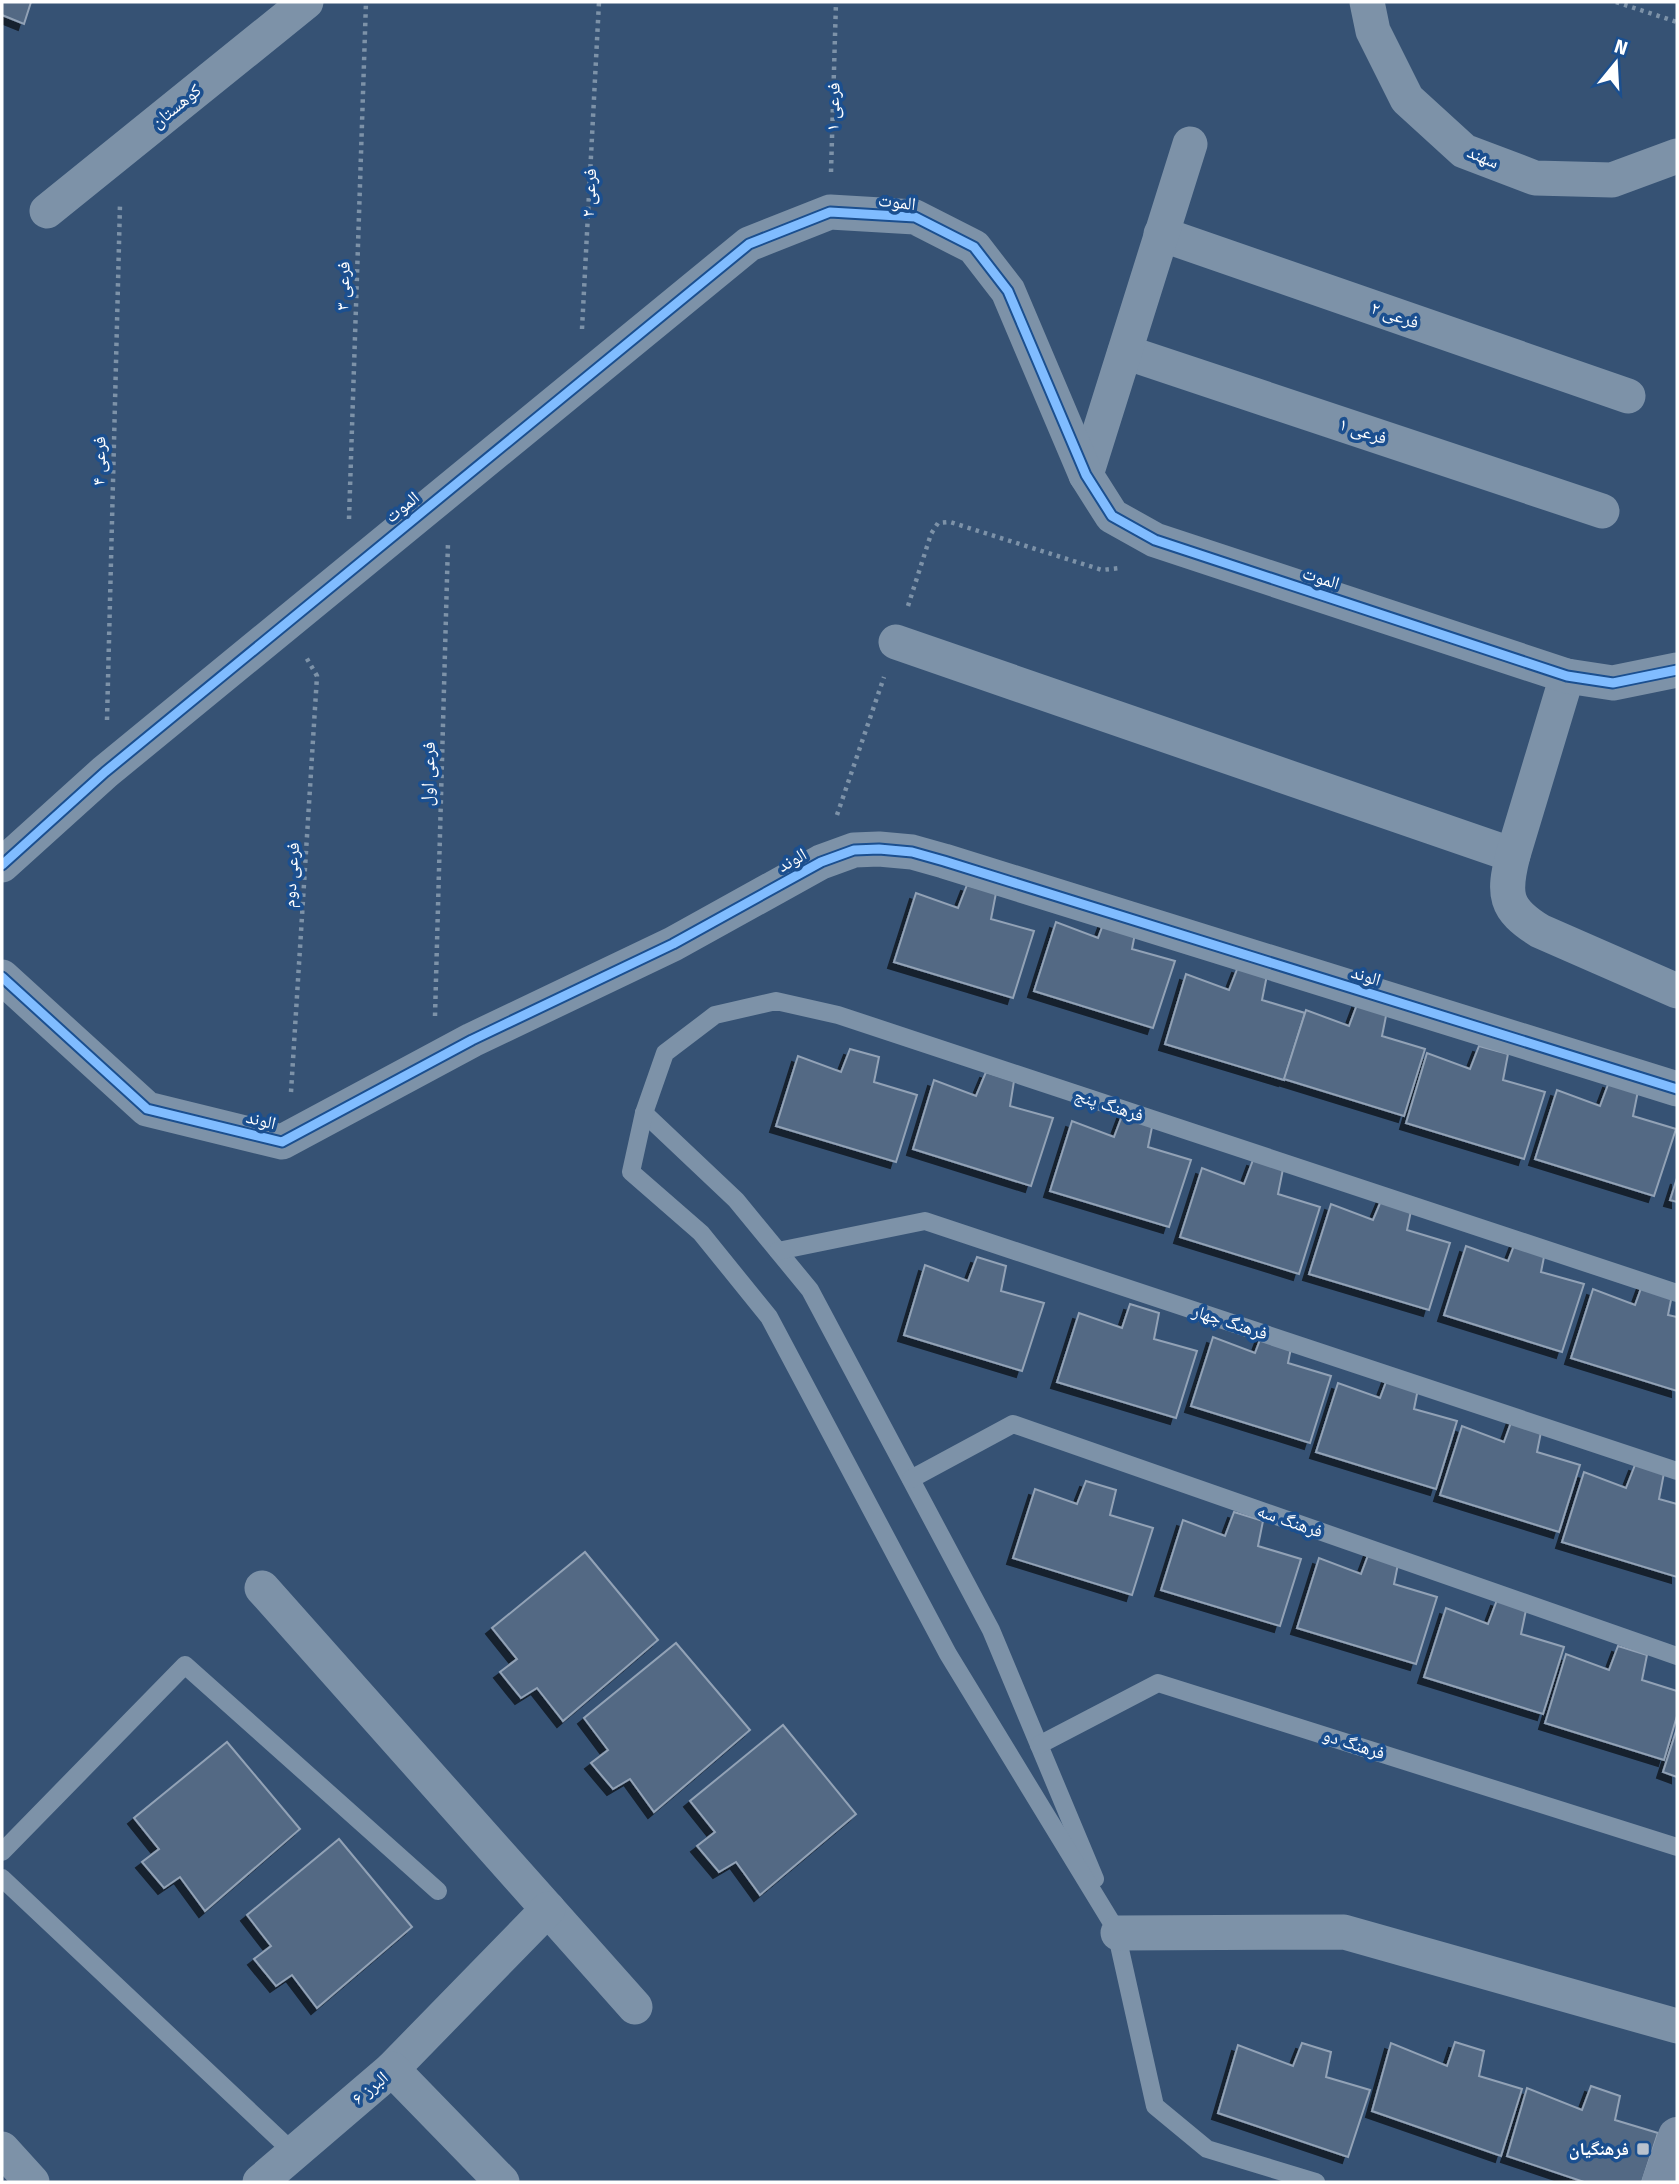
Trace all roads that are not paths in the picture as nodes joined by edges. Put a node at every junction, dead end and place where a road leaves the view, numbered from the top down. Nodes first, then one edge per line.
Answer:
1 (306, 2) edge
2 (1367, 2) edge
3 (1190, 144) dead end
4 (1677, 156) edge
5 (47, 211) dead end
6 (1161, 234) junction
7 (1125, 352) junction
8 (1628, 396) dead end
9 (1087, 475) junction
10 (1602, 511) dead end
11 (896, 642) dead end
12 (1677, 670) edge
13 (1567, 676) junction
14 (1513, 855) junction
15 (2, 865) edge
16 (2, 977) edge
17 (1677, 991) edge
18 (1677, 1089) edge
19 (644, 1113) junction
20 (778, 1251) junction
21 (1677, 1293) edge
22 (1677, 1471) edge
23 (911, 1479) junction
24 (262, 1588) dead end
25 (1677, 1656) edge
26 (1039, 1745) junction
27 (1677, 1847) edge
28 (2, 1852) edge
29 (2, 1878) edge
30 (438, 1891) dead end
31 (548, 1909) junction
32 (1118, 1933) junction
33 (635, 2007) dead end
34 (1677, 2026) edge
35 (391, 2069) junction
36 (1677, 2136) edge
37 (2, 2149) edge
38 (294, 2153) junction
39 (32, 2182) edge
40 (260, 2182) edge
41 (502, 2182) edge
42 (1316, 2182) edge
43 (1661, 2182) edge

1 - 5 street, کوهستان
2 - 4 street, سهند
3 - 6 street
6 - 7 street
6 - 8 street, فرعی ۲
7 - 9 street
7 - 10 street, فرعی ۱
9 - 13 street, الموت
9 - 15 street, الموت
11 - 14 street
12 - 13 street, الموت
13 - 14 street
14 - 17 street
16 - 18 street, الوند
19 - 20 lane
19 - 21 lane, فرهنگ پنج
19 - 32 lane, فرهنگ پنج
20 - 22 lane, فرهنگ چهار
20 - 23 lane
23 - 25 lane, فرهنگ سه
23 - 26 lane
24 - 31 street
26 - 27 lane, فرهنگ دو
26 - 32 lane
28 - 30 lane
29 - 38 lane
31 - 33 street
31 - 35 street
32 - 34 street
32 - 42 lane
35 - 38 street, البرز ۶
35 - 41 street, البرز ۶
36 - 43 main road
37 - 39 street
38 - 40 street, البرز ۶

